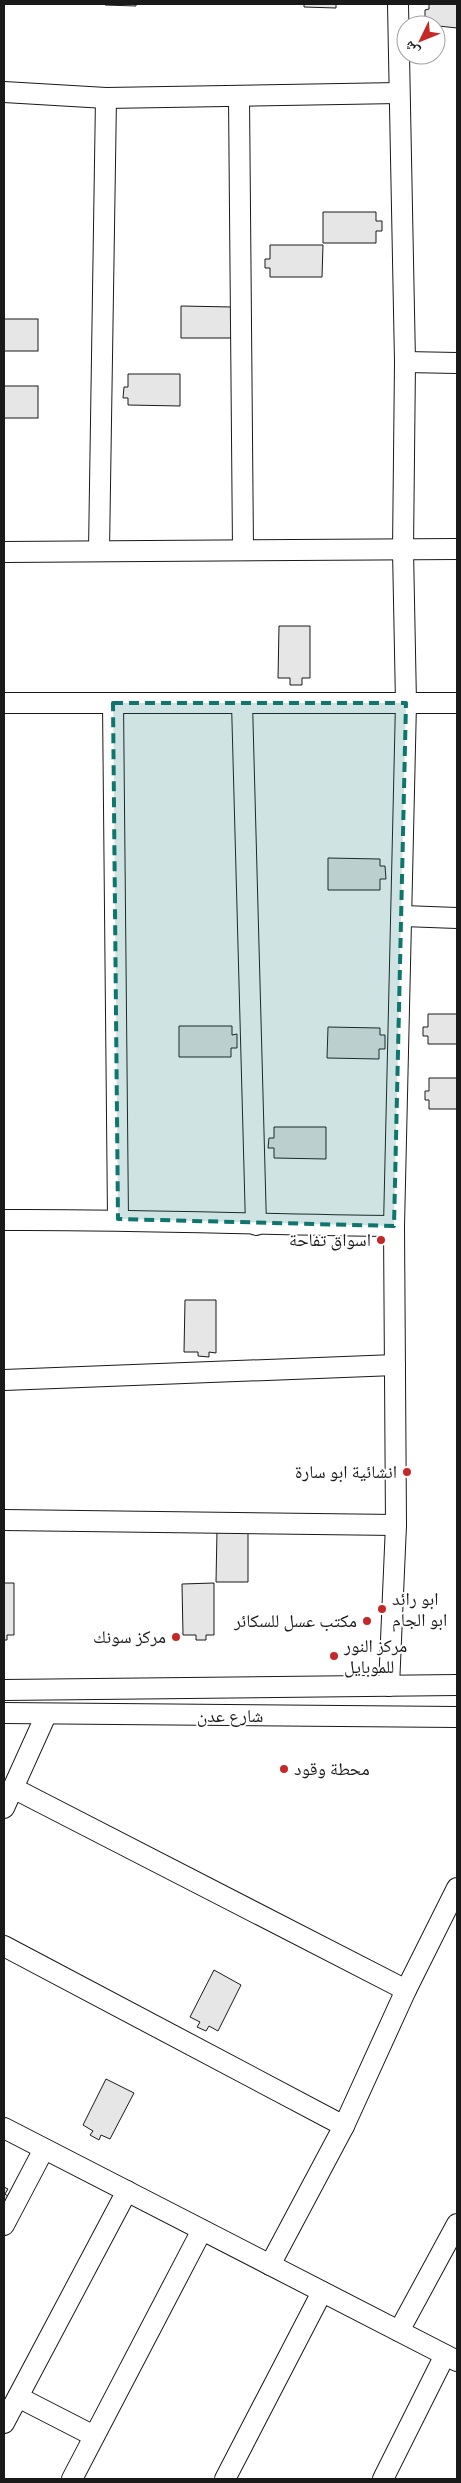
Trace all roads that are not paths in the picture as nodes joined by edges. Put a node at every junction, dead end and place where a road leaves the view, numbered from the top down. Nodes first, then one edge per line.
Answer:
1 (398, 4) edge
2 (4, 92) edge
3 (399, 93) junction
4 (239, 97) junction
5 (106, 98) junction
6 (405, 362) junction
7 (457, 363) edge
8 (243, 550) junction
9 (403, 550) junction
10 (457, 550) edge
11 (99, 551) junction
12 (4, 552) edge
13 (4, 703) edge
14 (113, 703) junction
15 (242, 703) junction
16 (406, 703) junction
17 (457, 703) edge
18 (403, 916) junction
19 (457, 918) edge
20 (4, 1220) edge
21 (118, 1220) junction
22 (256, 1225) junction
23 (394, 1226) junction
24 (395, 1365) junction
25 (4, 1380) edge
26 (4, 1520) edge
27 (396, 1525) junction
28 (428, 1685) junction
29 (389, 1686) junction
30 (457, 1686) edge
31 (4, 1690) edge
32 (4, 1713) edge
33 (46, 1715) junction
34 (449, 1717) edge
35 (14, 1788) junction
36 (4, 1808) edge
37 (457, 1888) edge
38 (4, 1946) edge
39 (406, 1990) junction
40 (344, 2126) junction
41 (4, 2128) edge
42 (44, 2149) junction
43 (127, 2191) junction
44 (457, 2224) edge
45 (4, 2225) edge
46 (202, 2230) junction
47 (270, 2265) junction
48 (322, 2292) junction
49 (399, 2331) junction
50 (451, 2358) edge
51 (18, 2397) junction
52 (4, 2423) edge
53 (94, 2436) junction
54 (72, 2479) edge
55 (225, 2479) edge
56 (383, 2479) edge

1 - 3 street
2 - 5 street
3 - 4 street
3 - 6 street
4 - 5 street
4 - 8 street
5 - 11 street
6 - 7 street
6 - 9 street
8 - 9 street
8 - 11 street
9 - 10 street
9 - 16 street
11 - 12 street
13 - 14 street
14 - 15 street
14 - 21 street
15 - 16 street
15 - 22 street
16 - 17 street
16 - 18 street
18 - 19 street
18 - 23 street
20 - 21 street
21 - 22 street
22 - 23 street
23 - 24 street
24 - 25 street
24 - 27 street
26 - 27 street
27 - 29 street
28 - 29 street, شارع عدن
28 - 30 street, شارع عدن
28 - 34 street
29 - 31 street, شارع عدن
32 - 33 street, شارع عدن
33 - 34 street, شارع عدن
33 - 35 street
35 - 36 street
35 - 39 street
37 - 39 street
38 - 40 street
39 - 40 street
40 - 47 street
41 - 42 street
42 - 43 street
42 - 45 street
43 - 46 street
43 - 51 street
44 - 49 street
46 - 47 street
46 - 53 street
47 - 48 street
48 - 49 street
48 - 55 street
49 - 50 street
50 - 56 street
51 - 52 street
51 - 53 street
53 - 54 street

